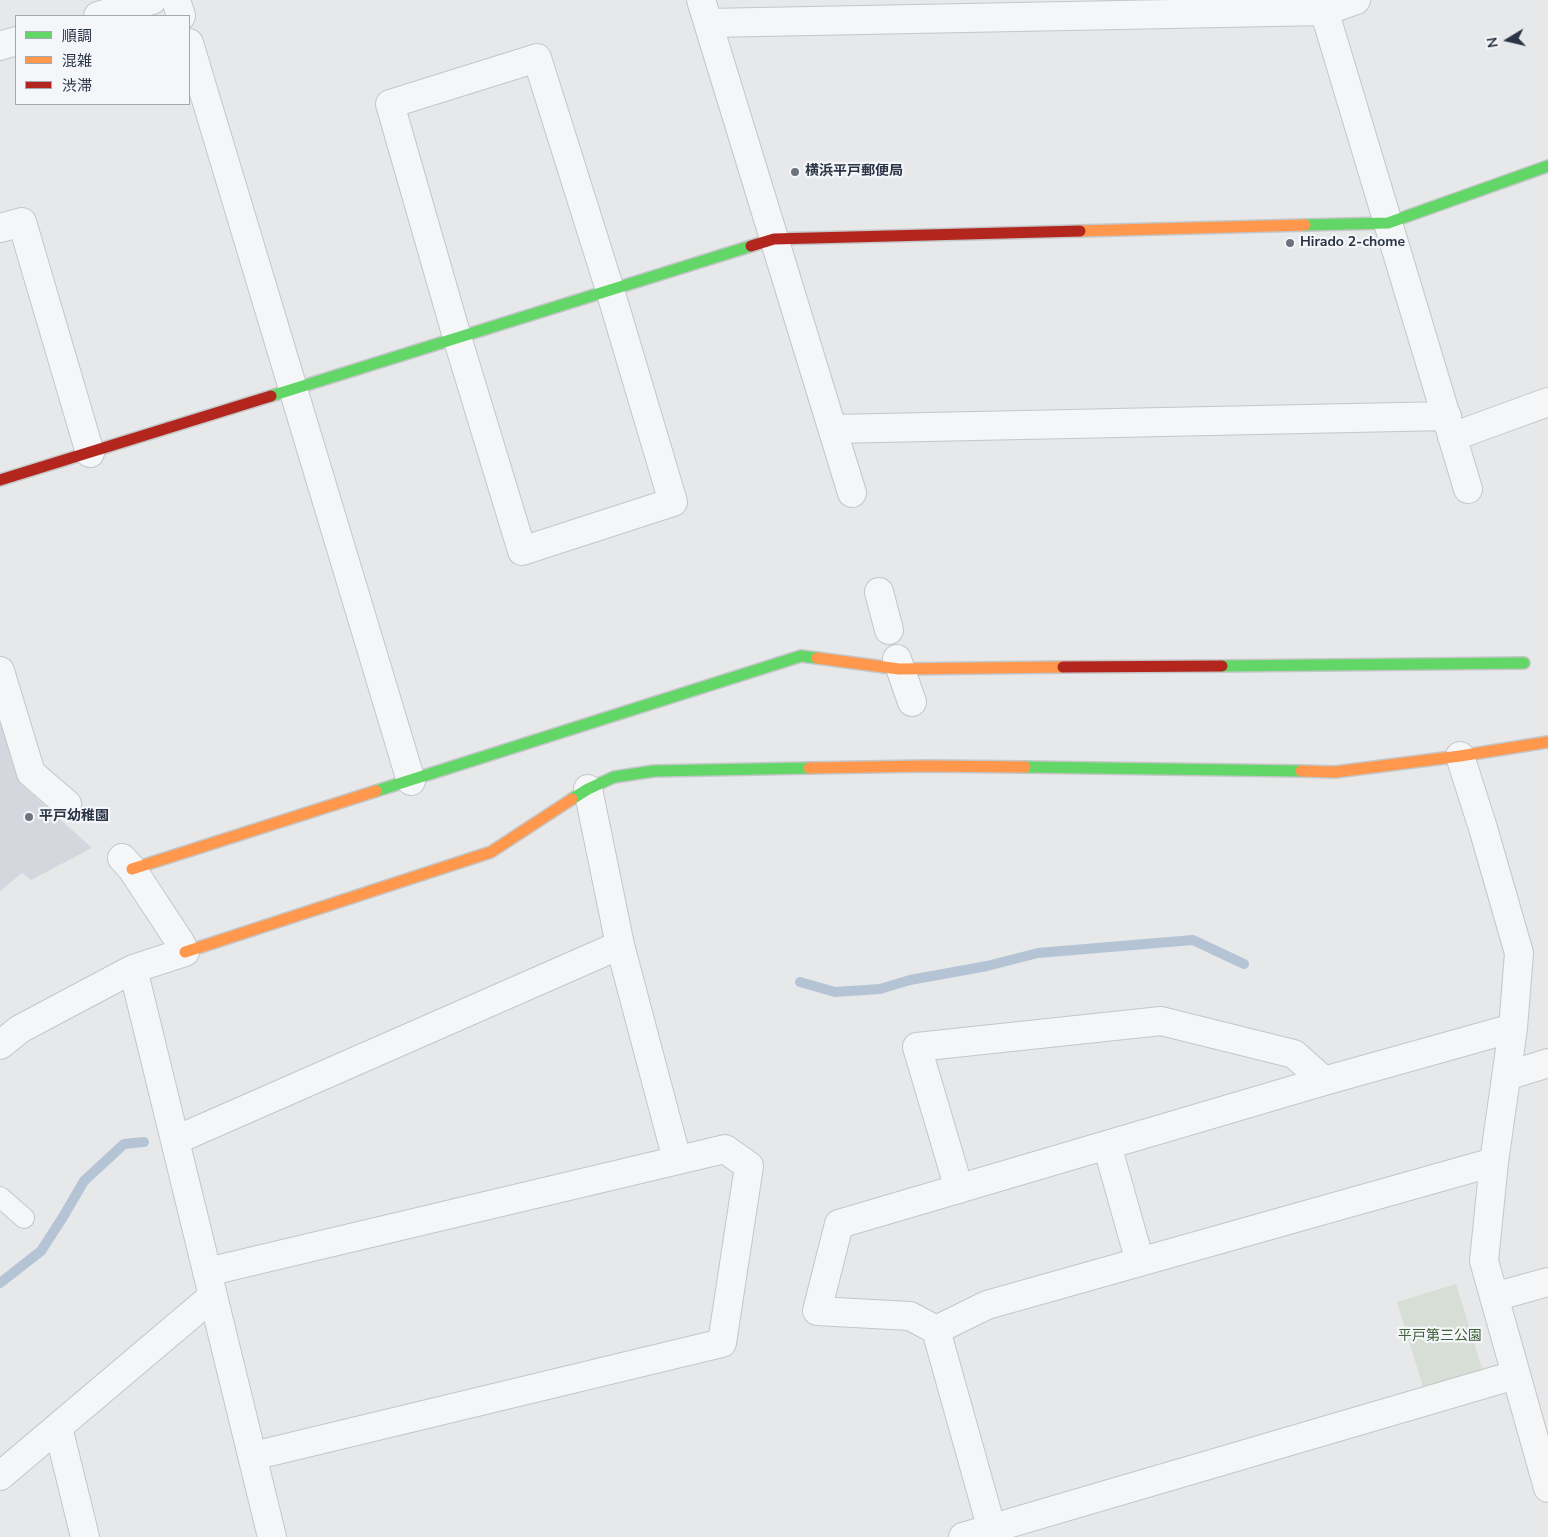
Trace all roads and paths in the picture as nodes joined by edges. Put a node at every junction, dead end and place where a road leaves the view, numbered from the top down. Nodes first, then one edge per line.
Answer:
1 (152, 0) edge
2 (176, 0) edge
3 (1356, 0) edge
4 (1323, 6) edge
5 (705, 12) edge
6 (101, 15) edge
7 (181, 15) edge
8 (15, 41) edge
9 (0, 46) edge
10 (190, 46) edge
11 (1547, 168) edge
12 (1388, 223) junction
13 (0, 228) edge
14 (774, 239) junction
15 (610, 290) junction
16 (457, 337) junction
17 (294, 389) junction
18 (1548, 402) edge
19 (1450, 427) junction
20 (833, 429) junction
21 (90, 453) junction
22 (0, 480) edge
23 (1468, 489) dead end
24 (852, 493) dead end
25 (879, 592) dead end
26 (889, 630) dead end
27 (898, 664) junction
28 (1524, 664) dead end
29 (0, 671) edge
30 (912, 702) dead end
31 (1548, 742) edge
32 (1460, 756) junction
33 (411, 781) junction
34 (588, 789) junction
35 (67, 804) dead end
36 (127, 864) joint
37 (620, 945) junction
38 (185, 952) junction
39 (133, 968) junction
40 (1513, 1028) junction
41 (0, 1045) edge
42 (1548, 1063) edge
43 (1507, 1076) junction
44 (1324, 1081) junction
45 (176, 1140) junction
46 (1106, 1145) junction
47 (677, 1160) junction
48 (1494, 1162) junction
49 (959, 1189) junction
50 (0, 1197) edge
51 (24, 1218) dead end
52 (1140, 1262) junction
53 (1548, 1282) edge
54 (210, 1284) junction
55 (1494, 1297) junction
56 (936, 1330) junction
57 (1515, 1376) junction
58 (58, 1427) junction
59 (253, 1456) junction
60 (0, 1476) edge
61 (1548, 1488) edge
62 (993, 1532) edge
63 (85, 1537) edge
64 (272, 1537) edge
65 (963, 1537) edge

1 - 6 street
2 - 7 street
3 - 4 street
4 - 5 street
4 - 12 street
5 - 14 street
8 - 9 street
10 - 17 street
11 - 12 street
12 - 14 street
12 - 19 street
13 - 21 street
14 - 15 street
14 - 20 street
15 - 16 street
15 - 16 street
15 - 16 street
16 - 17 street
17 - 21 street
17 - 33 street
18 - 19 street
19 - 20 street
19 - 23 street
20 - 24 street
21 - 22 street
25 - 26 street
27 - 28 street
27 - 30 street
27 - 33 street
29 - 35 street
31 - 32 street
32 - 34 street
32 - 40 street
33 - 36 street
34 - 37 street
34 - 38 street
36 - 38 street
37 - 45 street
37 - 47 street
38 - 39 street
39 - 41 street
39 - 45 street
40 - 43 street
40 - 44 street
42 - 43 street
43 - 48 street
44 - 46 street
44 - 49 street
45 - 54 street
46 - 49 street
46 - 52 street
47 - 54 street
47 - 59 street
48 - 52 street
48 - 55 street
49 - 56 street
50 - 51 lane
52 - 56 street
53 - 55 street
54 - 58 street
54 - 59 street
55 - 57 street
56 - 62 street
57 - 61 street
57 - 62 street
58 - 60 street
58 - 63 street
59 - 64 street
62 - 65 street

